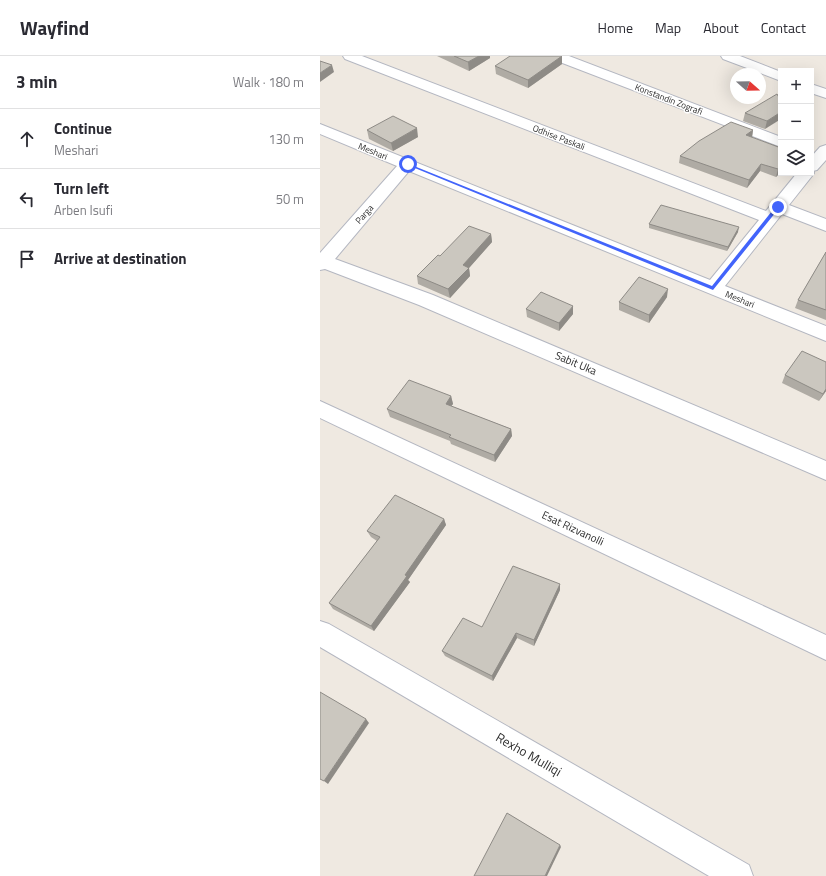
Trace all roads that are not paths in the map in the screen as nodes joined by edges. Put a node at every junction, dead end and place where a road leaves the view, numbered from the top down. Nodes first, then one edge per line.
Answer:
1 (350, 56) edge
2 (557, 56) edge
3 (728, 56) edge
4 (778, 76) edge
5 (814, 89) edge
6 (826, 94) edge
7 (320, 129) edge
8 (778, 141) edge
9 (408, 164) junction
10 (804, 176) edge
11 (773, 213) junction
12 (826, 225) edge
13 (322, 262) edge
14 (713, 288) junction
15 (826, 334) edge
16 (320, 409) edge
17 (826, 471) edge
18 (320, 633) edge
19 (826, 648) edge
20 (738, 876) edge

1 - 11 street, Odhise Paskali
2 - 8 street, Konstandin Zografi
3 - 4 street
5 - 6 street
7 - 9 street, Meshari
9 - 13 street, Parga
9 - 14 street, Meshari
10 - 11 street
11 - 12 street, Odhise Paskali
11 - 14 street
13 - 17 street, Sabit Uka
14 - 15 street, Meshari
16 - 19 street, Esat Rizvanolli
18 - 20 street, Rexho Mulliqi

